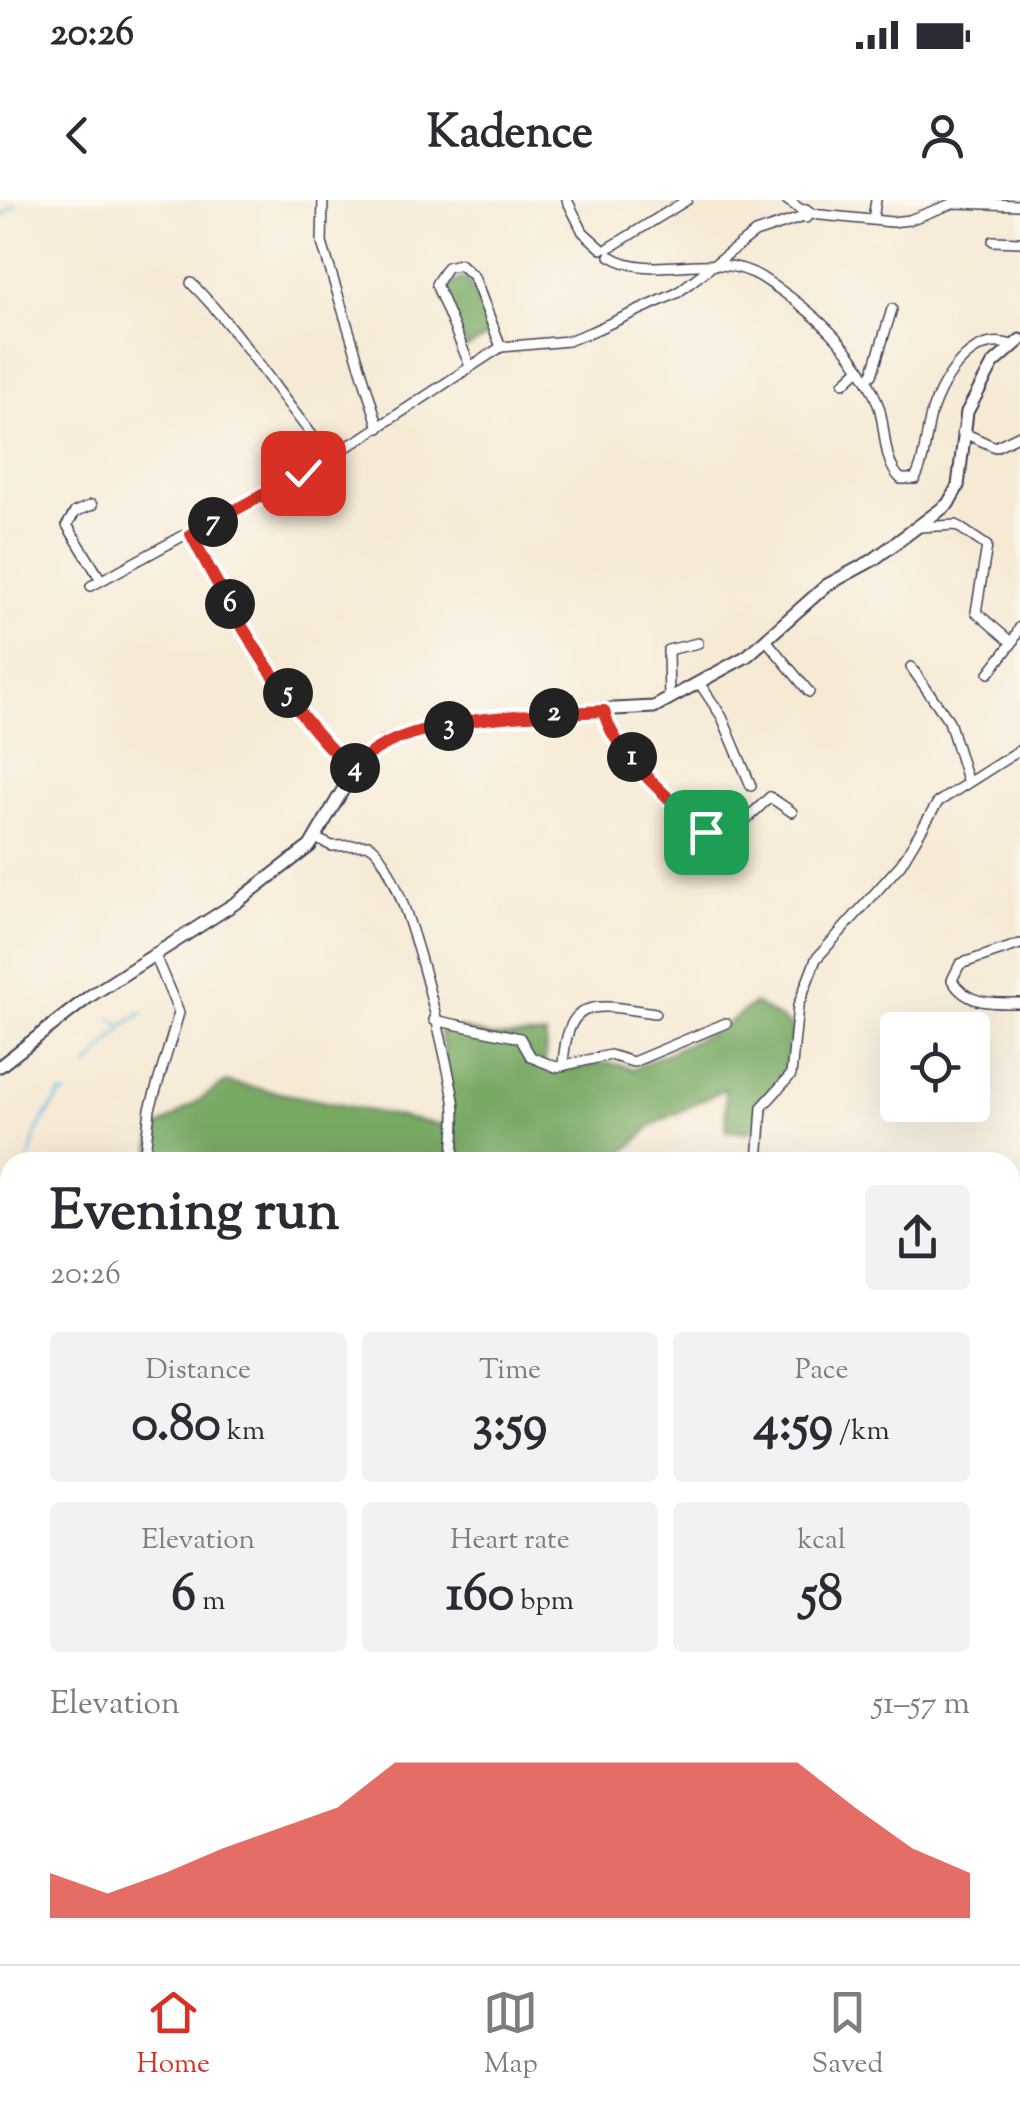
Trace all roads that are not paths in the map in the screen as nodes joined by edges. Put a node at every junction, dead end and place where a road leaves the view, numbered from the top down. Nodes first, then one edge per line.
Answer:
1 (322, 200) edge
2 (567, 200) edge
3 (687, 200) edge
4 (787, 200) edge
5 (876, 200) edge
6 (1020, 205) edge
7 (806, 214) junction
8 (873, 219) junction
9 (994, 241) dead end
10 (1020, 242) edge
11 (607, 251) junction
12 (716, 264) junction
13 (190, 284) dead end
14 (892, 309) dead end
15 (1016, 343) edge
16 (501, 346) junction
17 (470, 366) junction
18 (860, 368) junction
19 (867, 378) junction
20 (844, 384) dead end
21 (379, 428) junction
22 (962, 432) junction
23 (1020, 435) edge
24 (330, 456) junction
25 (92, 505) dead end
26 (918, 527) junction
27 (191, 534) junction
28 (102, 580) junction
29 (91, 586) dead end
30 (1020, 627) edge
31 (766, 642) junction
32 (698, 643) dead end
33 (1012, 643) junction
34 (911, 667) dead end
35 (989, 673) dead end
36 (700, 684) junction
37 (808, 692) dead end
38 (669, 700) junction
39 (604, 711) junction
40 (1020, 750) edge
41 (353, 771) junction
42 (967, 780) junction
43 (751, 786) dead end
44 (792, 812) dead end
45 (317, 840) junction
46 (1020, 944) edge
47 (154, 953) junction
48 (1020, 1003) edge
49 (655, 1013) dead end
50 (434, 1020) junction
51 (726, 1023) dead end
52 (0, 1066) edge
53 (563, 1066) junction
54 (145, 1152) edge
55 (453, 1152) edge
56 (759, 1152) edge

1 - 21 street
2 - 11 street
3 - 11 street
4 - 7 street
5 - 8 street
6 - 8 street
7 - 8 street
7 - 12 street
9 - 10 street
11 - 12 street
12 - 16 street
12 - 18 street
13 - 24 street
14 - 19 street
15 - 19 street
15 - 22 street
16 - 17 street
16 - 17 street
17 - 21 street
18 - 19 street
18 - 20 street
21 - 24 street
22 - 23 street
22 - 26 street
24 - 27 street
25 - 28 street
26 - 31 street
26 - 33 street
27 - 28 street
27 - 41 street
28 - 29 street
30 - 33 street
31 - 36 street
31 - 37 street
32 - 38 street
33 - 35 street
34 - 42 street
36 - 38 street
36 - 43 street
38 - 39 street
39 - 41 street
39 - 44 street
40 - 42 street
41 - 45 street
42 - 56 street
45 - 47 street
45 - 50 street
46 - 48 street
47 - 52 street
47 - 54 street
49 - 53 street
50 - 53 street
50 - 55 street
51 - 53 street

